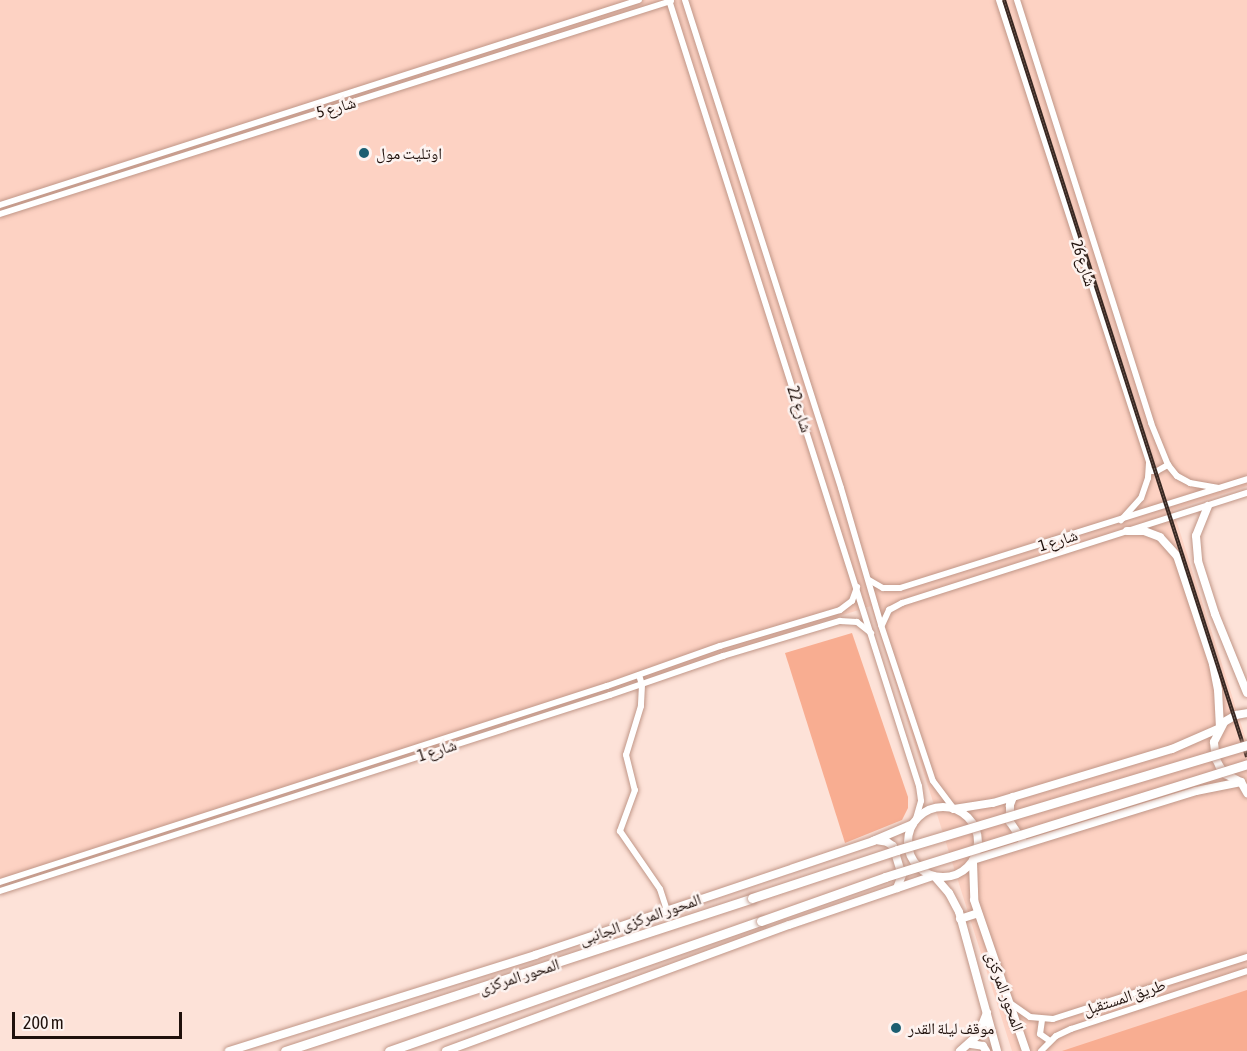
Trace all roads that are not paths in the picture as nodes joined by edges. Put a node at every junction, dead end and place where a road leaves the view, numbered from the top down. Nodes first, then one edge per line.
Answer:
1 (639, 0) edge
2 (670, 0) edge
3 (685, 0) edge
4 (999, 0) edge
5 (1017, 0) edge
6 (169, 151) junction
7 (172, 159) junction
8 (746, 193) junction
9 (732, 198) junction
10 (0, 205) edge
11 (0, 214) edge
12 (1102, 270) junction
13 (1088, 276) junction
14 (816, 411) junction
15 (802, 416) junction
16 (1167, 465) junction
17 (1149, 471) junction
18 (1247, 479) edge
19 (1219, 488) junction
20 (1247, 493) edge
21 (1208, 506) junction
22 (1121, 520) junction
23 (1127, 531) junction
24 (996, 559) junction
25 (999, 572) junction
26 (869, 580) junction
27 (857, 587) junction
28 (1215, 614) junction
29 (1198, 616) junction
30 (881, 625) junction
31 (871, 633) junction
32 (639, 675) junction
33 (642, 685) junction
34 (1247, 693) edge
35 (1247, 713) edge
36 (1220, 728) junction
37 (1247, 745) edge
38 (1247, 764) edge
39 (933, 781) junction
40 (1244, 782) edge
41 (919, 786) junction
42 (1247, 793) edge
43 (1013, 797) junction
44 (256, 798) junction
45 (258, 808) junction
46 (954, 808) junction
47 (915, 822) junction
48 (875, 840) junction
49 (1025, 843) junction
50 (973, 861) junction
51 (934, 876) junction
52 (0, 882) edge
53 (897, 888) junction
54 (0, 891) edge
55 (667, 910) junction
56 (978, 912) junction
57 (960, 919) junction
58 (1247, 957) edge
59 (1247, 971) edge
60 (1005, 998) junction
61 (988, 1012) junction
62 (1042, 1020) junction
63 (1050, 1041) junction
64 (971, 1044) junction
65 (229, 1051) edge
66 (285, 1051) edge
67 (389, 1051) edge
68 (446, 1051) edge
69 (960, 1051) edge
70 (986, 1051) edge
71 (998, 1051) edge
72 (1026, 1051) edge
73 (1041, 1051) edge

1 - 6 street, شارع 5
2 - 7 street, شارع 5
2 - 9 street, شارع 22
3 - 8 street, شارع 22
4 - 13 street, شارع 26
5 - 12 street, شارع 26
6 - 7 street
6 - 10 street, شارع 5
7 - 11 street, شارع 5
8 - 9 street
8 - 14 street, شارع 22
9 - 15 street, شارع 22
12 - 13 street
12 - 16 street, شارع 26
13 - 17 street, شارع 26
14 - 15 street
14 - 26 street, شارع 22
15 - 27 street, شارع 22
16 - 17 street
16 - 19 street
17 - 22 street
18 - 19 street, شارع 1
19 - 22 street, شارع 1
20 - 21 street, شارع 1
21 - 23 street, شارع 1
21 - 28 main road
22 - 24 street, شارع 1
23 - 25 street, شارع 1
23 - 29 main road
24 - 25 street
24 - 26 street, شارع 1
25 - 30 street, شارع 1
26 - 30 street, شارع 22
27 - 31 street, شارع 22
27 - 32 street, شارع 1
28 - 29 main road
28 - 34 main road
29 - 36 main road
30 - 39 street, شارع 22
31 - 33 street, شارع 1
31 - 41 street, شارع 22
32 - 33 street
32 - 44 street, شارع 1
33 - 45 street, شارع 1
33 - 55 street
35 - 36 main road
36 - 40 main road
36 - 43 main road
37 - 66 highway, المحور المركزى, bridge
38 - 67 highway, المحور المركزى, bridge
39 - 41 street
39 - 46 street, شارع 22
40 - 42 main road
40 - 49 main road
41 - 47 street, شارع 22
43 - 46 main road
43 - 49 main road
44 - 45 street
44 - 52 street, شارع 1
45 - 54 street, شارع 1
46 - 47 main road
46 - 50 main road
47 - 48 main road, المحور المركزى الجانبى
47 - 51 main road
48 - 53 main road
48 - 55 main road, المحور المركزى الجانبى
49 - 50 main road
50 - 51 main road
50 - 56 main road, المحور المركزى
51 - 53 main road
51 - 57 main road, المحور المركزى
53 - 68 main road
55 - 65 main road, المحور المركزى الجانبى
56 - 57 main road
56 - 60 main road, المحور المركزى
57 - 61 main road, المحور المركزى
58 - 62 street, طريق المستقبل
59 - 63 street, طريق المستقبل
60 - 62 street
60 - 72 main road, المحور المركزى
61 - 64 street
61 - 71 main road, المحور المركزى
62 - 63 street
63 - 73 street, طريق المستقبل
64 - 69 street
64 - 70 street

